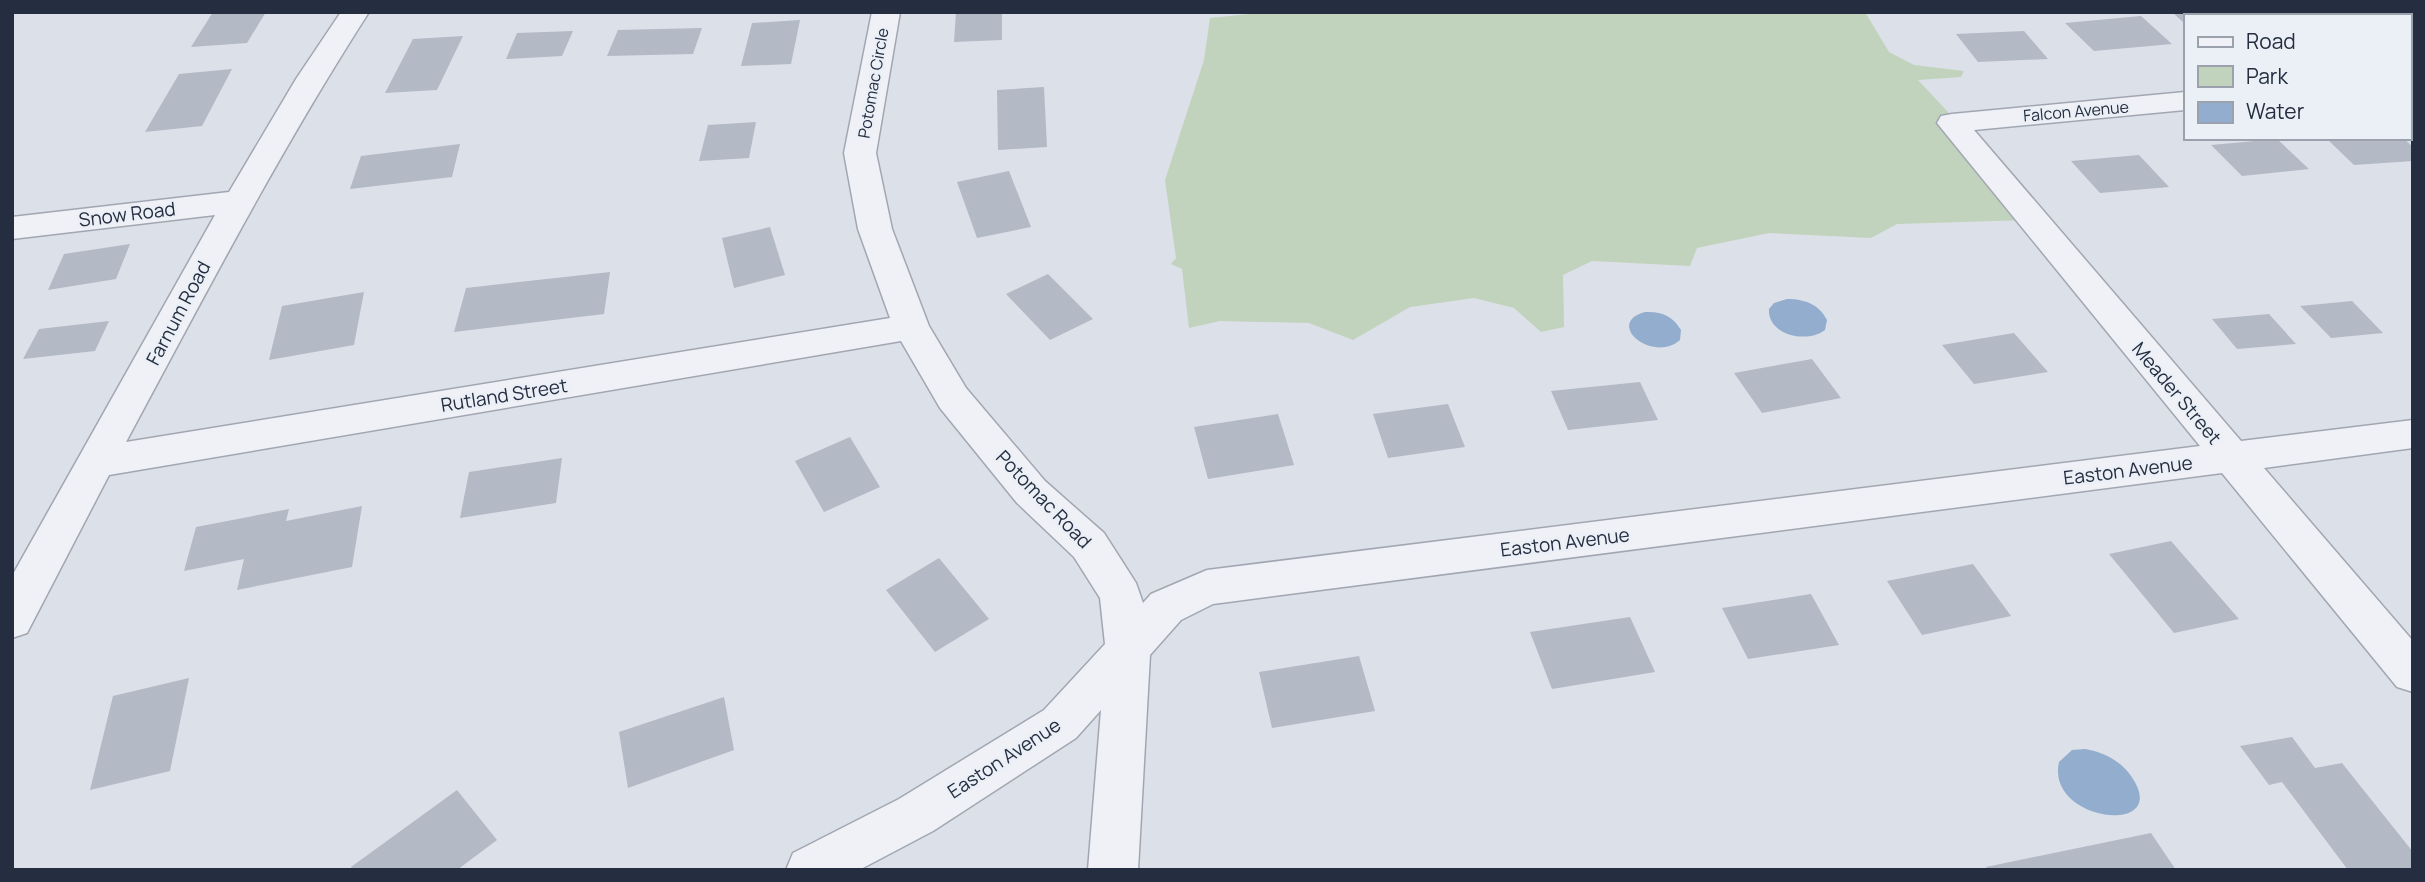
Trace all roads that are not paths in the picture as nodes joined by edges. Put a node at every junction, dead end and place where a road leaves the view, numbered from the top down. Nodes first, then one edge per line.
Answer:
1 (355, 12) edge
2 (886, 12) edge
3 (2184, 101) edge
4 (1966, 121) joint
5 (861, 155) joint
6 (242, 201) junction
7 (12, 228) edge
8 (911, 327) junction
9 (2413, 434) edge
10 (2230, 457) junction
11 (97, 461) junction
12 (12, 621) edge
13 (1128, 652) junction
14 (2413, 673) edge
15 (810, 870) edge
16 (1113, 870) edge

1 - 6 street, Farnum Road
2 - 5 street, Potomac Circle
3 - 4 street, Falcon Avenue
4 - 10 street, Meader Street
5 - 8 street, Potomac Road
6 - 7 street, Snow Road
6 - 11 street, Farnum Road
8 - 11 street, Rutland Street
8 - 13 street, Potomac Road
9 - 10 street, Easton Avenue
10 - 13 street, Easton Avenue
10 - 14 street, Meader Street
11 - 12 street, Farnum Road
13 - 15 street, Easton Avenue
13 - 16 street, Potomac Road

